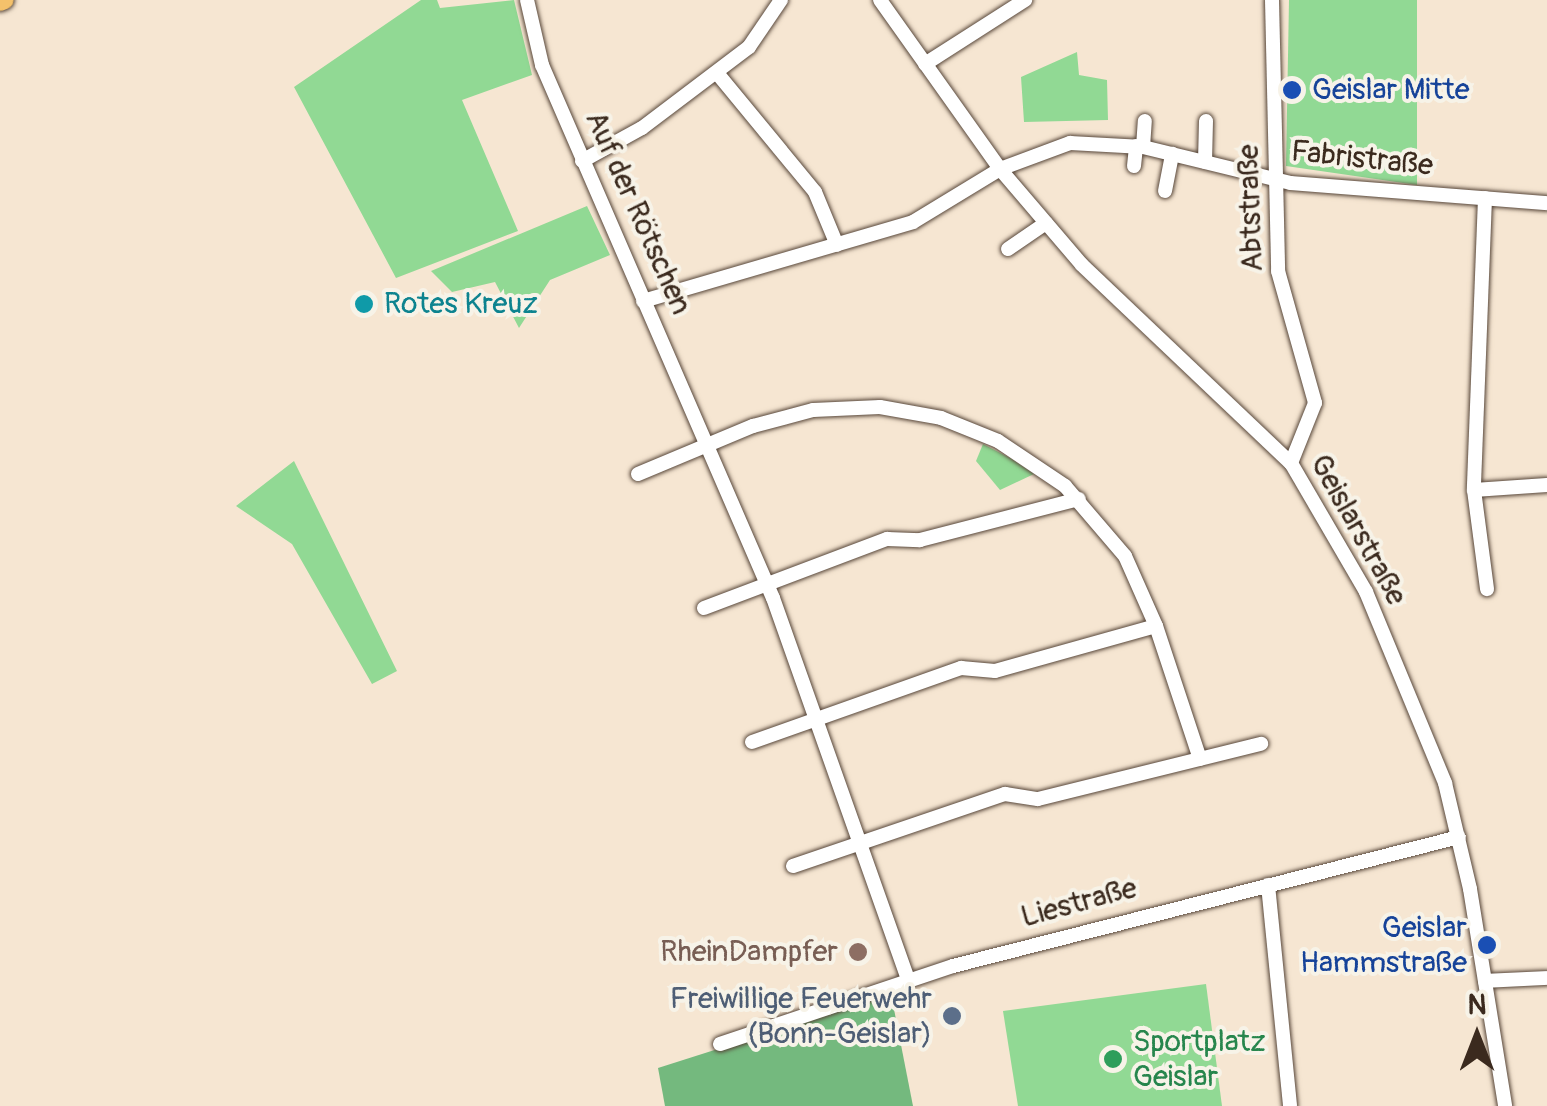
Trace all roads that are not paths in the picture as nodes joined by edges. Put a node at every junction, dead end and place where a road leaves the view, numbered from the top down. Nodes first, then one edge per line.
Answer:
1 (527, 0) edge
2 (781, 0) edge
3 (880, 0) edge
4 (1026, 0) edge
5 (1272, 0) edge
6 (925, 64) junction
7 (716, 72) junction
8 (1146, 122) dead end
9 (1206, 122) dead end
10 (1140, 146) junction
11 (1172, 154) junction
12 (582, 161) junction
13 (1205, 162) junction
14 (1134, 166) dead end
15 (1000, 169) junction
16 (1276, 178) junction
17 (1165, 192) dead end
18 (1485, 198) junction
19 (1547, 203) edge
20 (1046, 223) junction
21 (837, 245) junction
22 (1008, 249) dead end
23 (643, 302) junction
24 (708, 445) junction
25 (1291, 463) junction
26 (638, 474) dead end
27 (1547, 485) edge
28 (1474, 490) junction
29 (1079, 499) junction
30 (766, 582) junction
31 (1487, 588) dead end
32 (704, 608) dead end
33 (1156, 626) junction
34 (817, 717) junction
35 (752, 742) dead end
36 (1261, 744) dead end
37 (1200, 758) junction
38 (1459, 836) junction
39 (860, 843) junction
40 (793, 866) dead end
41 (1268, 885) junction
42 (1547, 978) edge
43 (908, 980) junction
44 (1486, 980) junction
45 (720, 1044) dead end
46 (1290, 1106) edge
47 (1505, 1106) edge

1 - 12 street, Auf der Rötschen
2 - 7 street
3 - 6 street, Geislarstraße
4 - 6 street
5 - 16 street, Abtstraße
6 - 15 street, Geislarstraße
7 - 12 street
7 - 21 street
8 - 10 street
9 - 13 street
10 - 11 street, Fabristraße
10 - 14 street
10 - 15 street, Fabristraße
11 - 13 street, Fabristraße
11 - 17 street
12 - 23 street, Auf der Rötschen
13 - 16 street, Fabristraße
15 - 20 street, Geislarstraße
15 - 21 street, Fabristraße
16 - 18 street, Fabristraße
16 - 25 street, Abtstraße
18 - 19 street, Fabristraße
18 - 28 street
20 - 22 street
20 - 25 street, Geislarstraße
21 - 23 street, Fabristraße
23 - 24 street, Auf der Rötschen
24 - 26 street
24 - 29 street
24 - 30 street, Auf der Rötschen
25 - 38 street, Geislarstraße
27 - 28 street
28 - 31 street
29 - 30 street
29 - 33 street
30 - 32 street
30 - 34 street, Auf der Rötschen
33 - 34 street
33 - 37 street
34 - 35 street
34 - 39 street, Auf der Rötschen
36 - 37 street
37 - 39 street
38 - 41 street, Liestraße
38 - 44 street, Geislarstraße
39 - 40 street
39 - 43 street, Auf der Rötschen
41 - 43 street, Liestraße
41 - 46 street
42 - 44 street
43 - 45 street, Liestraße
44 - 47 street, Geislarstraße

